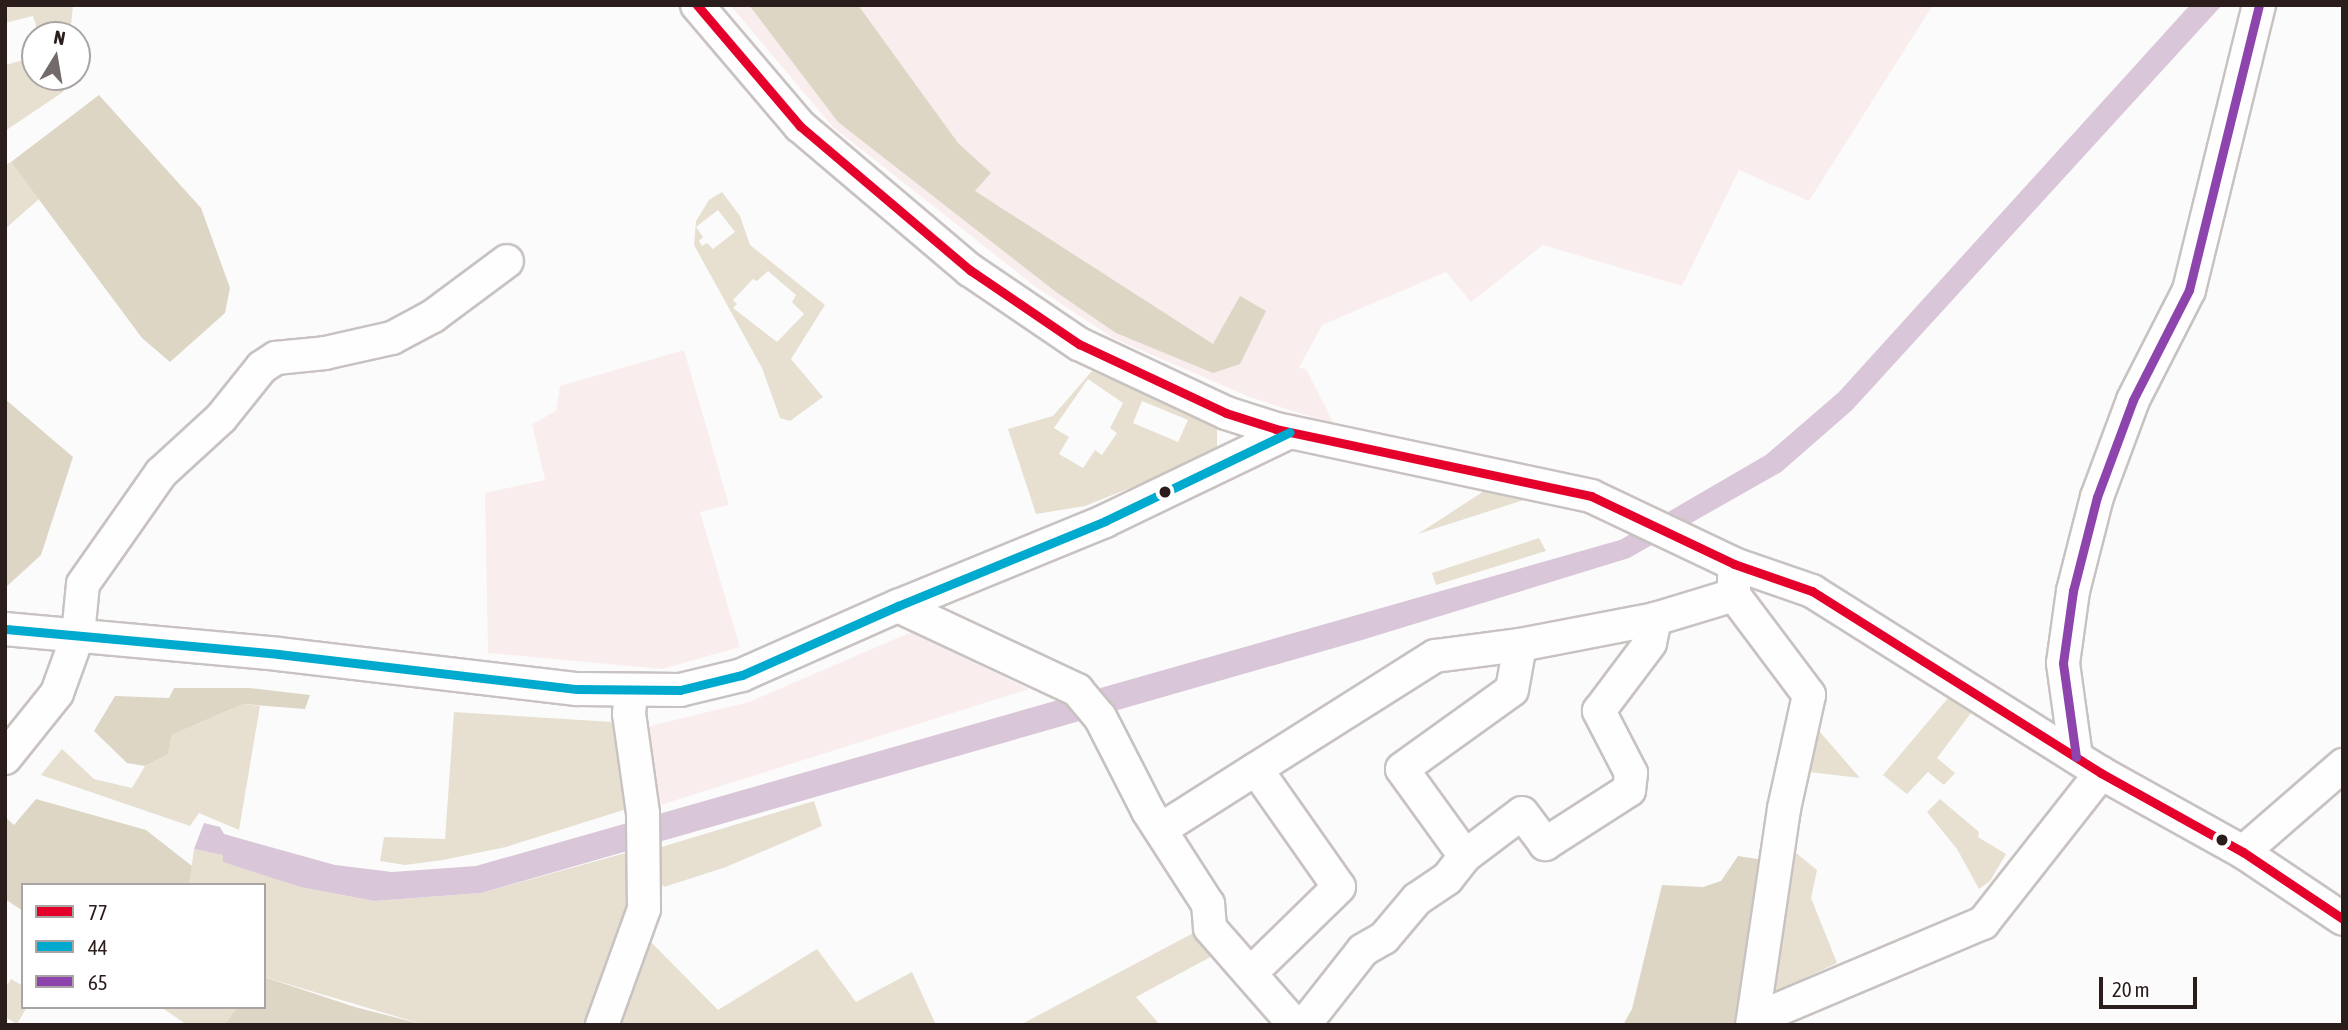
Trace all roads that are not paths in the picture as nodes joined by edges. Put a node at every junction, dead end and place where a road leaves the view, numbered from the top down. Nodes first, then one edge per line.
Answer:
1 (697, 5) edge
2 (2259, 5) edge
3 (507, 261) dead end
4 (1290, 432) junction
5 (1734, 580) junction
6 (898, 606) junction
7 (1655, 619) junction
8 (5, 629) edge
9 (79, 635) junction
10 (1520, 645) junction
11 (631, 692) junction
12 (5, 758) edge
13 (2088, 765) junction
14 (2343, 765) edge
15 (1256, 769) junction
16 (1163, 828) junction
17 (2243, 852) junction
18 (1465, 856) junction
19 (2343, 919) edge
20 (1250, 974) junction
21 (1752, 1022) edge
22 (603, 1025) edge
23 (1295, 1025) edge
24 (1304, 1025) edge

1 - 4 street
2 - 13 street
3 - 9 street
4 - 5 street
4 - 6 street
5 - 7 street
5 - 13 street
5 - 21 street
6 - 11 street
6 - 16 street
7 - 10 street
7 - 18 street
8 - 9 street
9 - 11 street
9 - 12 street
10 - 15 street
10 - 18 street
11 - 22 street
13 - 17 street
13 - 21 street
14 - 17 street
15 - 16 street
15 - 20 street
16 - 20 street
17 - 19 street
18 - 24 street
20 - 23 street

